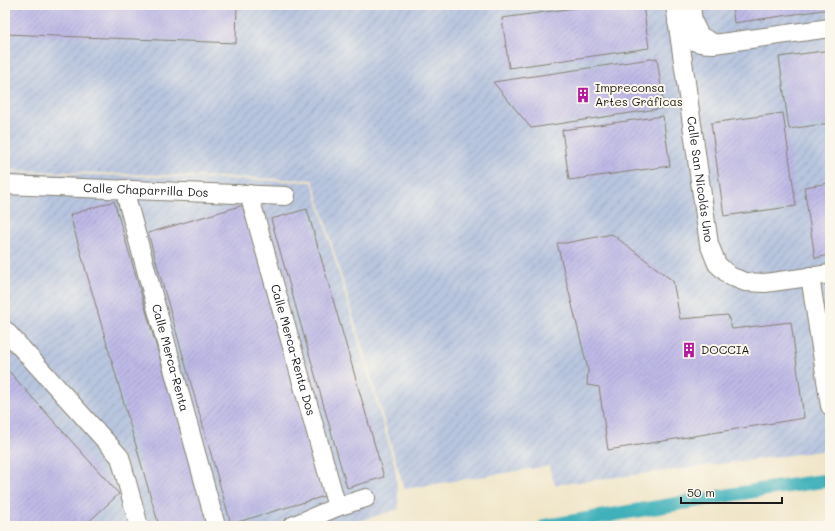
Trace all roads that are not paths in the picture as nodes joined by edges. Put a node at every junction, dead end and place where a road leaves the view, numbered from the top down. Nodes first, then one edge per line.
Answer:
1 (690, 5) edge
2 (676, 13) edge
3 (830, 28) edge
4 (714, 44) junction
5 (5, 185) edge
6 (124, 190) junction
7 (250, 194) junction
8 (286, 196) dead end
9 (830, 274) edge
10 (810, 276) junction
11 (5, 330) edge
12 (830, 406) edge
13 (366, 498) dead end
14 (337, 507) junction
15 (140, 526) edge
16 (216, 526) edge
17 (292, 526) edge

1 - 4 street
2 - 4 street
2 - 10 street, Calle San Nicolás Uno
3 - 4 street
5 - 6 street, Calle Chaparrilla Dos
6 - 7 street, Calle Chaparrilla Dos
6 - 16 street, Calle Merca-Renta
7 - 8 street, Calle Chaparrilla Dos
7 - 14 street, Calle Merca-Renta Dos
9 - 10 street
10 - 12 street
11 - 15 street
13 - 14 street
14 - 17 street

